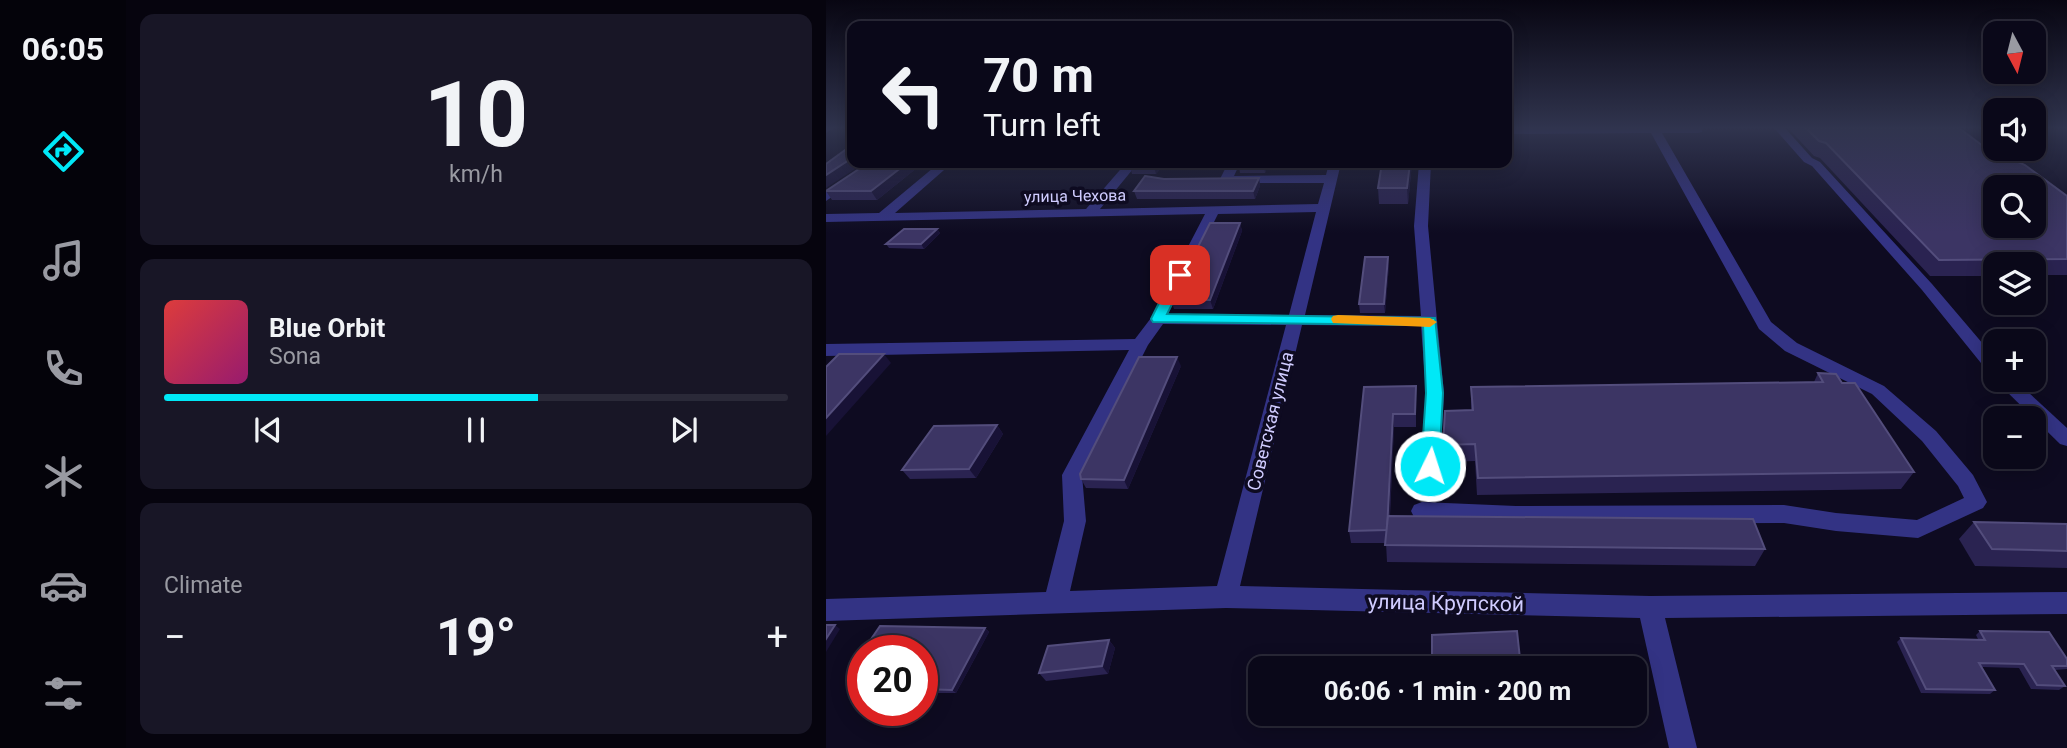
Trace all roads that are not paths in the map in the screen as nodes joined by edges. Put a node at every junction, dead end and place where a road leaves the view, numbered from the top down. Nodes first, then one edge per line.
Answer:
1 (1672, 163) edge
2 (1814, 163) edge
3 (868, 168) edge
4 (940, 168) edge
5 (1128, 168) edge
6 (1230, 168) edge
7 (1425, 168) edge
8 (1333, 171) edge
9 (826, 197) edge
10 (1324, 208) junction
11 (1213, 211) junction
12 (1089, 213) junction
13 (882, 217) junction
14 (826, 218) edge
15 (1158, 319) junction
16 (1296, 319) junction
17 (1430, 321) junction
18 (1140, 344) junction
19 (826, 350) edge
20 (1983, 355) edge
21 (2017, 392) edge
22 (2067, 439) edge
23 (1430, 466) dead end
24 (1422, 511) dead end
25 (1226, 597) junction
26 (1055, 603) junction
27 (2067, 603) edge
28 (1650, 607) junction
29 (826, 610) edge
30 (1683, 748) edge

1 - 24 street
2 - 20 street
3 - 9 street
4 - 13 street
5 - 12 street
6 - 8 street
7 - 17 street
8 - 10 street, Советская улица
10 - 11 street, улица Чехова
10 - 16 street, Советская улица
11 - 12 street, улица Чехова
11 - 15 street
12 - 13 street, улица Чехова
13 - 14 street, улица Чехова
15 - 16 street
15 - 18 street
16 - 17 street
16 - 25 street, Советская улица
17 - 23 street
18 - 19 street
18 - 26 street
21 - 22 street
25 - 26 street, улица Крупской
25 - 28 street, улица Крупской
26 - 29 street, улица Крупской
27 - 28 street, улица Крупской
28 - 30 street

